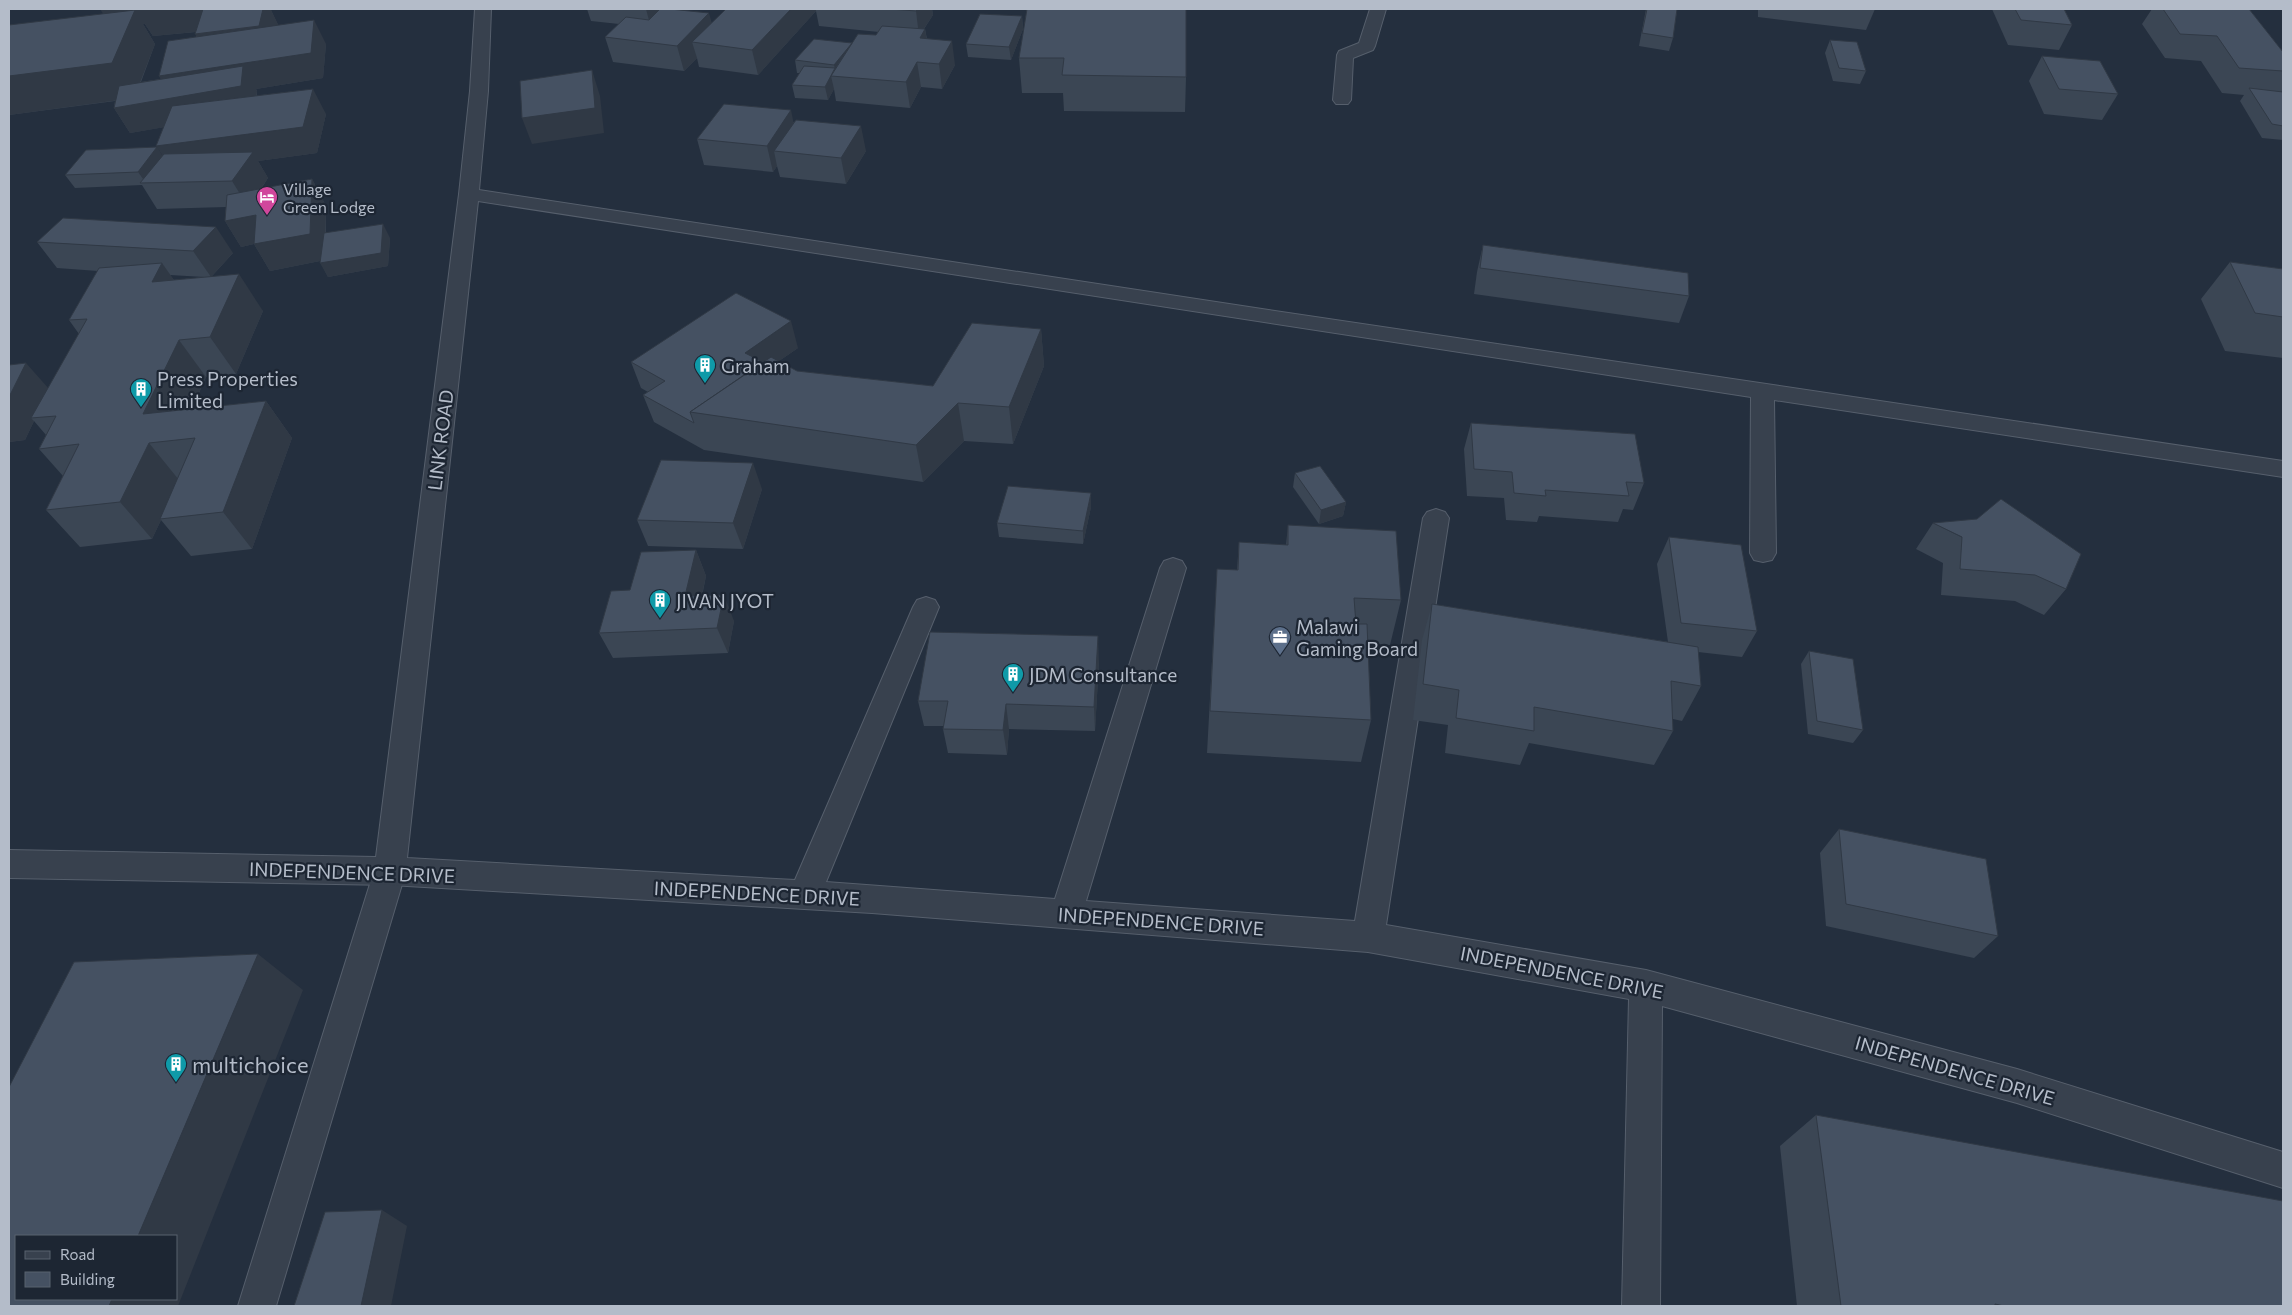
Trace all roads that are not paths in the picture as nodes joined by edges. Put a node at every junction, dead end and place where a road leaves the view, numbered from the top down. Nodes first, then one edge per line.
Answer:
1 (483, 9) edge
2 (1378, 9) edge
3 (1342, 100) dead end
4 (469, 194) junction
5 (1762, 391) junction
6 (2283, 469) edge
7 (1436, 518) dead end
8 (1763, 553) dead end
9 (1173, 568) dead end
10 (926, 607) dead end
11 (9, 864) edge
12 (390, 871) junction
13 (804, 896) junction
14 (1066, 914) junction
15 (1368, 937) junction
16 (1646, 986) junction
17 (2283, 1170) edge
18 (257, 1306) edge
19 (1641, 1306) edge

1 - 4 street, LINK ROAD
2 - 3 street
4 - 5 street
4 - 12 street, LINK ROAD
5 - 6 street
5 - 8 street
7 - 15 street
9 - 14 street
10 - 13 street
11 - 12 street, INDEPENDENCE DRIVE
12 - 13 street, INDEPENDENCE DRIVE
12 - 18 street, LINK ROAD
13 - 14 street, INDEPENDENCE DRIVE
14 - 15 street, INDEPENDENCE DRIVE
15 - 16 street, INDEPENDENCE DRIVE
16 - 17 street, INDEPENDENCE DRIVE
16 - 19 street

